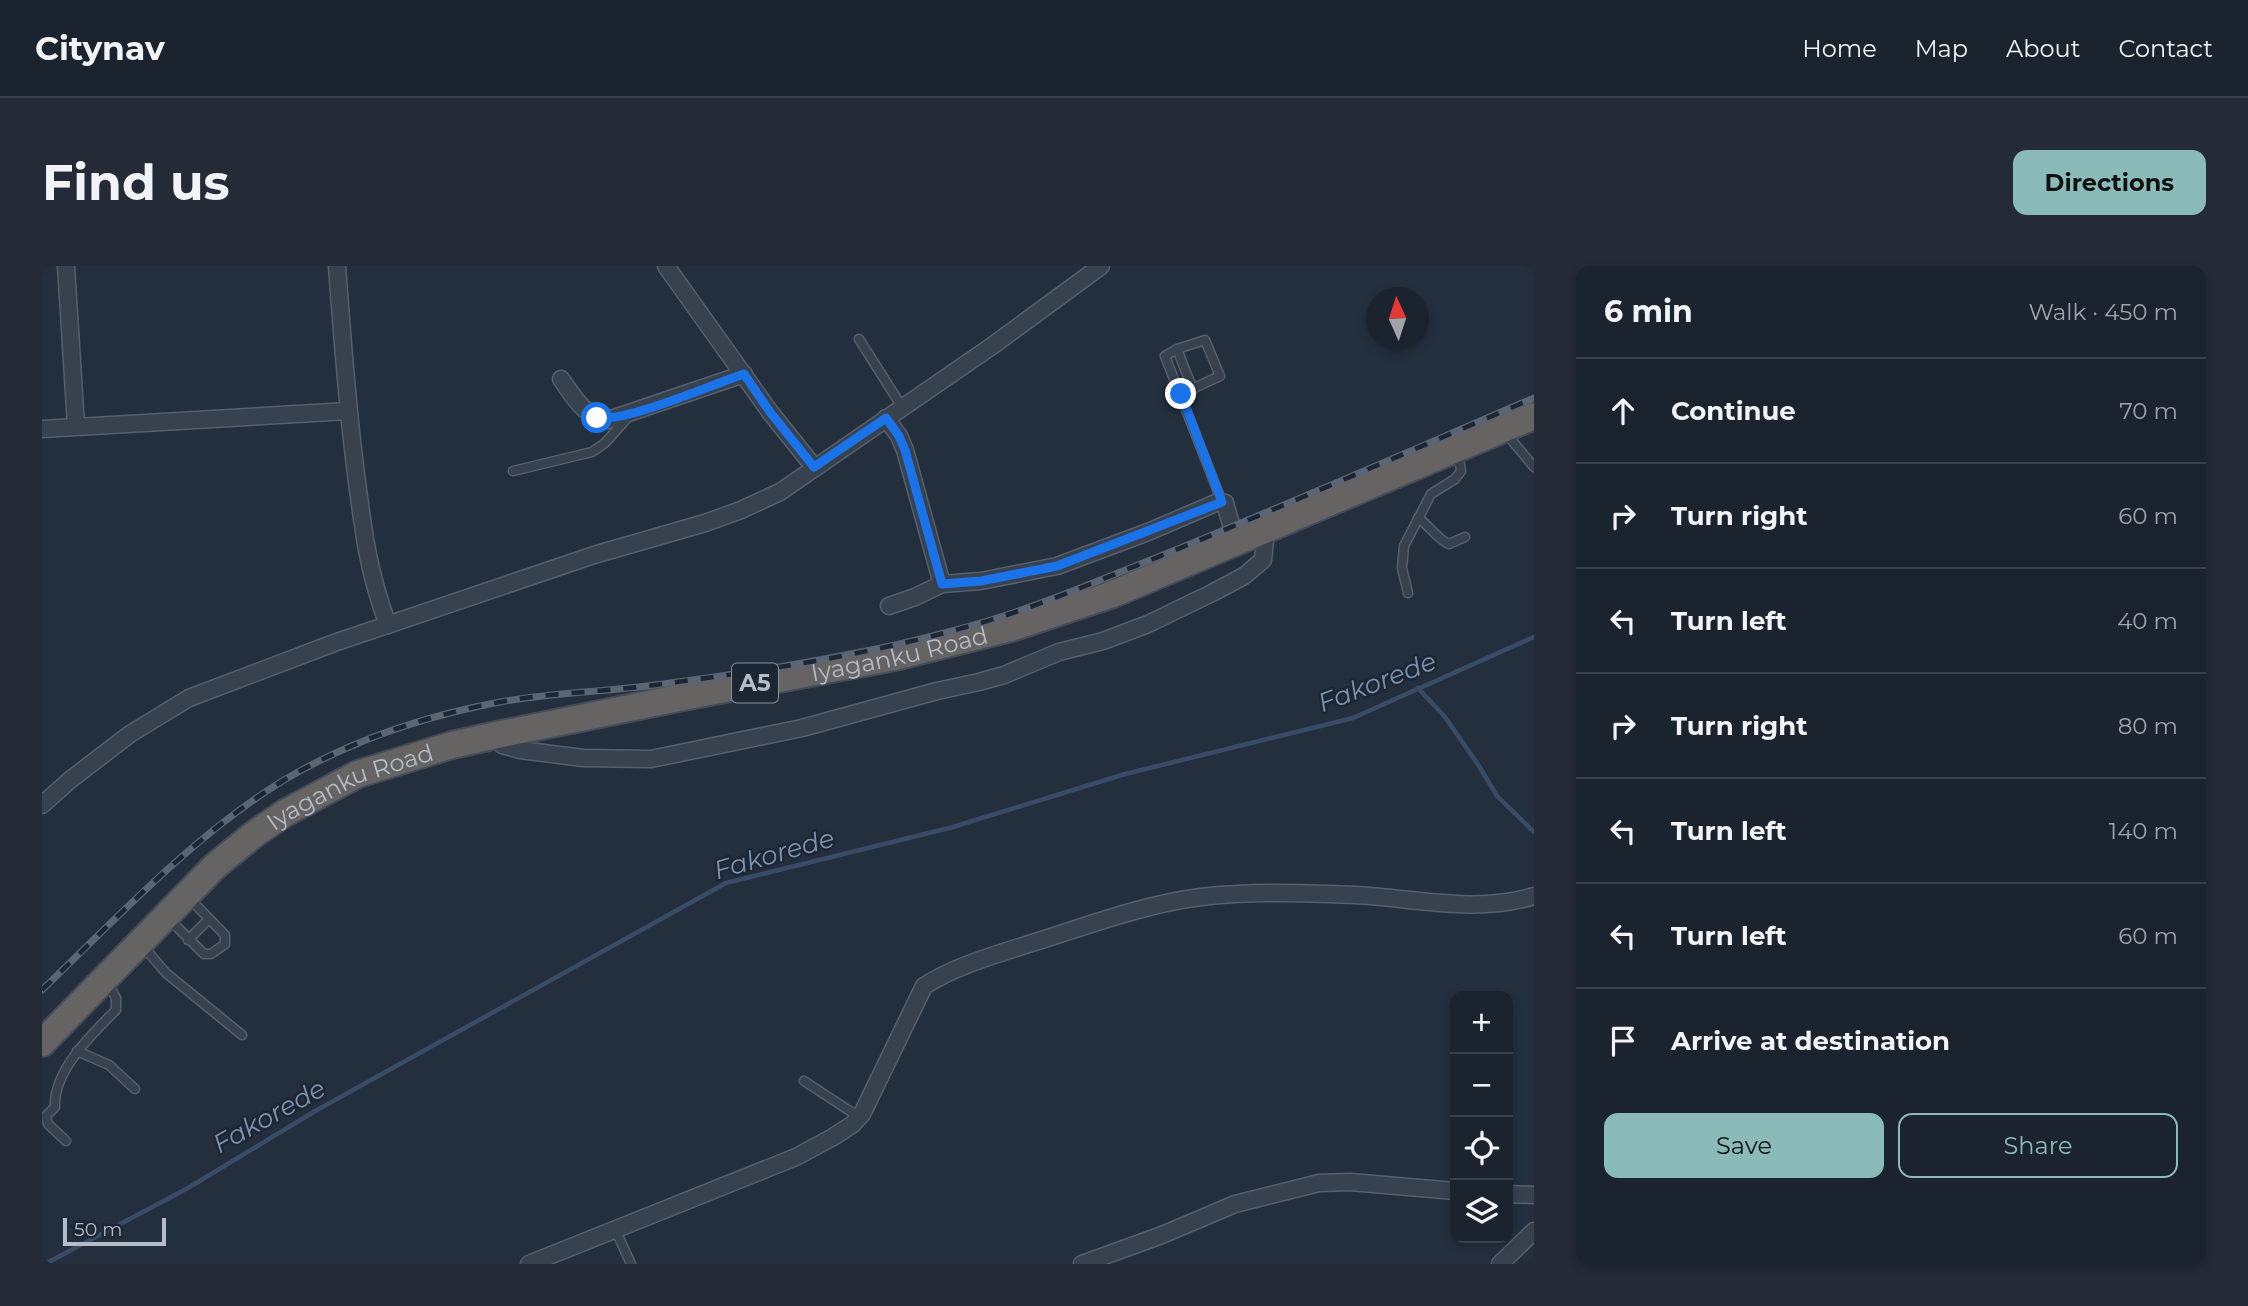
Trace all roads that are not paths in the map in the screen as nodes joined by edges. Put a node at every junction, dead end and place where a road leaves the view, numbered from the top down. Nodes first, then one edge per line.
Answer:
1 (66, 266) edge
2 (337, 266) edge
3 (666, 266) edge
4 (1090, 269) edge
5 (859, 339) dead end
6 (1177, 349) junction
7 (744, 374) junction
8 (561, 379) dead end
9 (1193, 390) junction
10 (1181, 394) junction
11 (902, 407) junction
12 (348, 411) junction
13 (631, 413) junction
14 (1534, 416) edge
15 (886, 418) junction
16 (76, 426) junction
17 (42, 429) edge
18 (1503, 429) junction
19 (1457, 449) junction
20 (814, 467) junction
21 (1534, 467) edge
22 (513, 471) dead end
23 (1222, 502) junction
24 (1418, 518) junction
25 (1254, 535) junction
26 (1465, 537) dead end
27 (942, 584) junction
28 (1408, 593) dead end
29 (889, 606) dead end
30 (388, 625) junction
31 (496, 735) junction
32 (42, 805) edge
33 (186, 895) junction
34 (1534, 896) edge
35 (166, 916) junction
36 (209, 919) junction
37 (188, 940) junction
38 (140, 943) junction
39 (105, 977) junction
40 (242, 1035) dead end
41 (42, 1043) edge
42 (77, 1051) junction
43 (804, 1081) dead end
44 (135, 1089) dead end
45 (859, 1117) junction
46 (66, 1142) dead end
47 (1450, 1191) edge
48 (1513, 1194) edge
49 (1534, 1195) edge
50 (615, 1229) junction
51 (1534, 1231) edge
52 (528, 1264) edge
53 (631, 1264) edge
54 (1082, 1264) edge
55 (1500, 1264) edge

1 - 16 street
2 - 12 street
3 - 7 street
4 - 11 street
5 - 11 lane
6 - 9 lane
6 - 9 lane
6 - 10 lane
7 - 13 street
7 - 20 street
8 - 13 street
9 - 10 lane
10 - 23 lane
11 - 15 street
12 - 16 street
12 - 30 street
13 - 22 lane
14 - 18 highway, Iyaganku Road / A5
15 - 20 street
15 - 27 street
16 - 17 street
18 - 19 highway, Iyaganku Road / A5
18 - 21 lane
19 - 24 lane
19 - 25 highway, Iyaganku Road / A5
20 - 30 street
23 - 25 street
23 - 27 street
24 - 26 lane
24 - 28 lane
25 - 31 highway, Iyaganku Road / A5
25 - 31 street
27 - 29 street
30 - 32 street
31 - 33 highway, Iyaganku Road / A5
33 - 35 highway, Iyaganku Road / A5
33 - 36 lane
34 - 45 street
35 - 37 lane
35 - 38 highway, Iyaganku Road / A5
36 - 37 lane
36 - 37 lane
38 - 39 highway, Iyaganku Road / A5
38 - 40 lane
39 - 41 highway, Iyaganku Road / A5
39 - 42 lane
42 - 44 lane
42 - 46 lane
43 - 45 lane
45 - 50 street
47 - 54 street
48 - 49 street
50 - 52 street
50 - 53 lane
51 - 55 street

